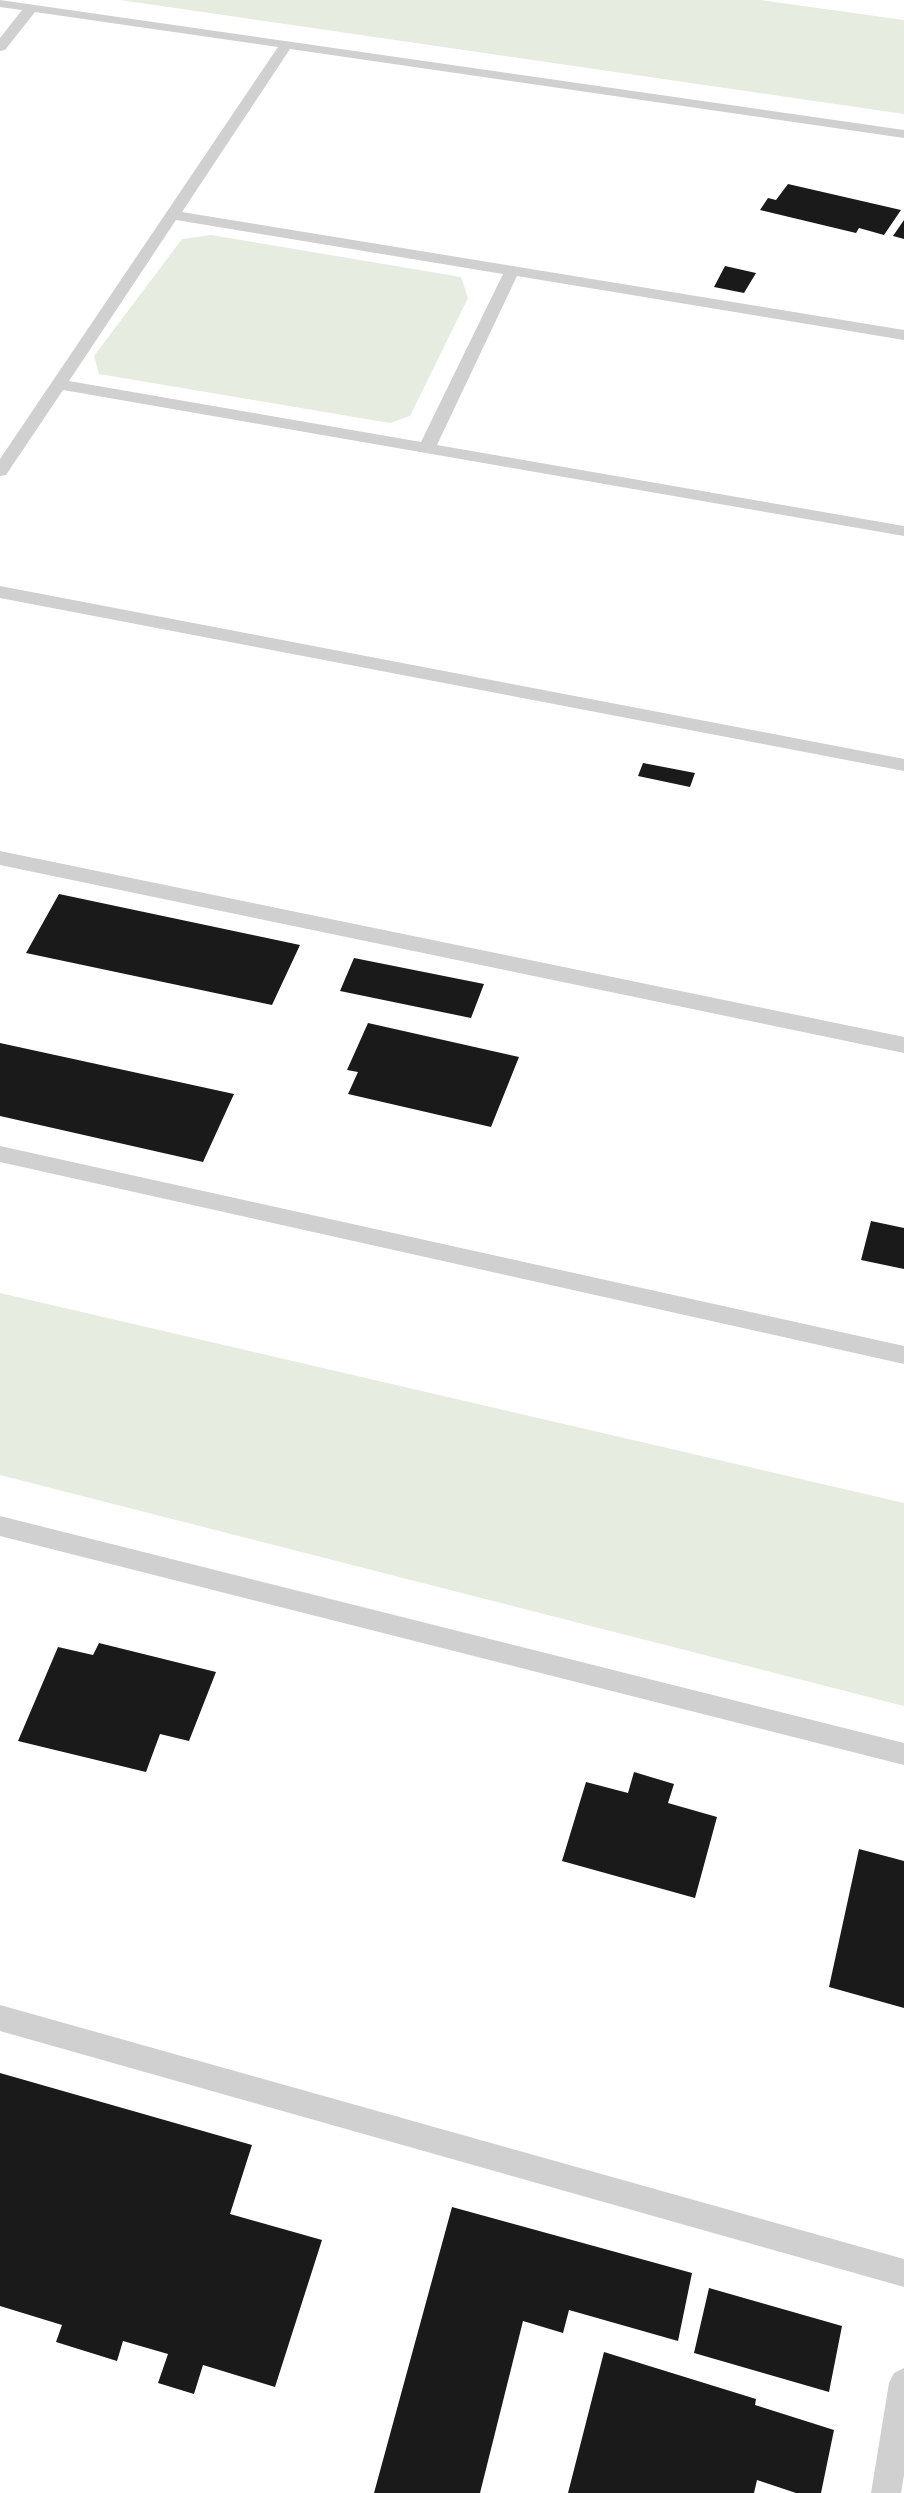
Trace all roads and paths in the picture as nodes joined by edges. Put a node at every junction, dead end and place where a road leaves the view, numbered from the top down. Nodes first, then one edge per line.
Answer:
1 (0, 3) edge
2 (32, 7) junction
3 (287, 44) junction
4 (0, 47) edge
5 (904, 134) edge
6 (172, 215) junction
7 (512, 271) junction
8 (904, 335) edge
9 (58, 384) junction
10 (427, 448) junction
11 (0, 471) edge
12 (904, 531) edge
13 (0, 592) edge
14 (904, 765) edge
15 (0, 858) edge
16 (904, 1045) edge
17 (0, 1154) edge
18 (904, 1355) edge
19 (0, 1526) edge
20 (904, 1754) edge
21 (0, 2018) edge
22 (904, 2273) edge
23 (904, 2383) edge
24 (886, 2493) edge

1 - 2 street
2 - 3 street
2 - 4 street
3 - 5 street
3 - 6 street
6 - 7 street
6 - 9 street
7 - 8 street
7 - 10 street
9 - 10 street
9 - 11 street
10 - 12 street
13 - 14 street
15 - 16 street
17 - 18 street
19 - 20 street
21 - 22 street
23 - 24 street

